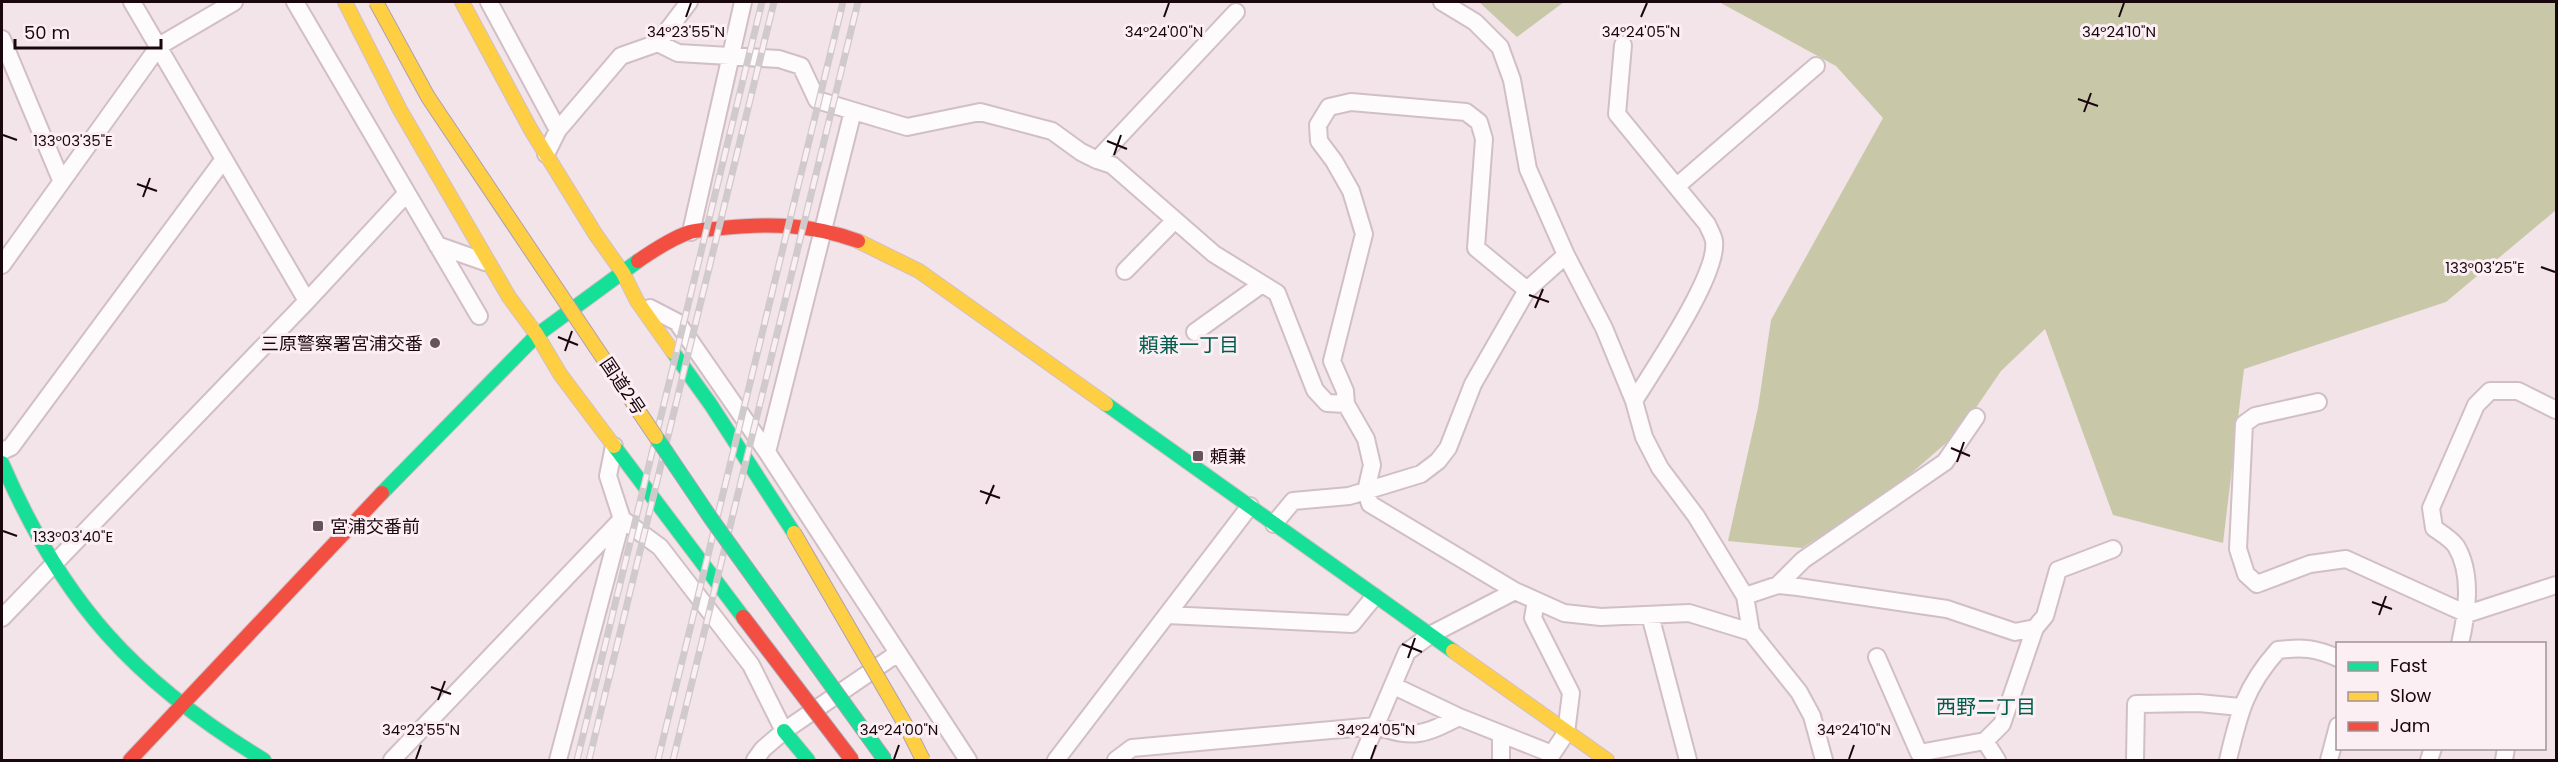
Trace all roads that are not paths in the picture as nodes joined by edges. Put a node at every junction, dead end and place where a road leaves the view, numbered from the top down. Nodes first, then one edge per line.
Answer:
1 (132, 2) edge
2 (234, 2) edge
3 (295, 2) edge
4 (345, 2) edge
5 (376, 2) edge
6 (462, 2) edge
7 (489, 2) edge
8 (689, 2) edge
9 (743, 2) edge
10 (1442, 2) edge
11 (1236, 12) dead end
12 (2, 39) edge
13 (658, 43) junction
14 (1623, 45) dead end
15 (159, 46) junction
16 (730, 55) junction
17 (1816, 66) dead end
18 (853, 111) junction
19 (558, 130) junction
20 (546, 154) junction
21 (224, 159) junction
22 (1097, 160) junction
23 (62, 180) junction
24 (1677, 186) junction
25 (407, 193) junction
26 (1175, 220) junction
27 (823, 231) junction
28 (691, 232) junction
29 (437, 245) junction
30 (1566, 255) junction
31 (489, 263) junction
32 (2, 265) edge
33 (1125, 271) dead end
34 (623, 273) junction
35 (1262, 284) junction
36 (1527, 290) junction
37 (307, 301) junction
38 (637, 301) junction
39 (479, 316) dead end
40 (1195, 332) dead end
41 (537, 334) junction
42 (1634, 401) junction
43 (2318, 402) dead end
44 (1346, 405) junction
45 (2556, 410) edge
46 (1976, 417) dead end
47 (614, 446) junction
48 (2, 451) edge
49 (767, 452) junction
50 (2, 463) edge
51 (1366, 491) junction
52 (1250, 506) junction
53 (622, 519) junction
54 (1274, 524) junction
55 (594, 548) junction
56 (2113, 549) dead end
57 (611, 561) junction
58 (53, 564) junction
59 (1778, 585) junction
60 (2556, 585) edge
61 (1515, 591) junction
62 (1745, 596) junction
63 (1374, 597) junction
64 (1536, 601) junction
65 (2467, 614) junction
66 (1167, 615) junction
67 (1650, 615) junction
68 (2, 618) edge
69 (2035, 628) junction
70 (1751, 632) junction
71 (1430, 635) junction
72 (2460, 642) edge
73 (898, 653) junction
74 (1877, 657) dead end
75 (2336, 658) edge
76 (1394, 686) junction
77 (182, 705) junction
78 (2241, 707) junction
79 (1459, 717) junction
80 (1376, 726) junction
81 (2336, 730) edge
82 (784, 731) junction
83 (1566, 733) junction
84 (1502, 734) junction
85 (1985, 741) junction
86 (130, 760) edge
87 (264, 760) edge
88 (392, 760) edge
89 (558, 760) edge
90 (754, 760) edge
91 (808, 760) edge
92 (852, 760) edge
93 (885, 760) edge
94 (923, 760) edge
95 (968, 760) edge
96 (1056, 760) edge
97 (1116, 760) edge
98 (1361, 760) edge
99 (1501, 760) edge
100 (1607, 760) edge
101 (1688, 760) edge
102 (1824, 760) edge
103 (1997, 760) edge
104 (2135, 760) edge
105 (2228, 760) edge
106 (2329, 760) edge

1 - 15 street
2 - 15 street
3 - 25 street
4 - 31 main road
5 - 93 main road, 国道2号, bridge
6 - 20 main road
7 - 19 street
8 - 13 street
9 - 16 street
10 - 30 street
11 - 22 street
12 - 23 street
13 - 16 street
13 - 19 street
14 - 24 street
15 - 21 street
15 - 23 street
16 - 18 street
16 - 28 street
17 - 24 street
18 - 22 street
18 - 27 street
19 - 20 street
20 - 34 main road
21 - 37 street
21 - 48 street
22 - 26 street
23 - 32 street
24 - 42 street
25 - 29 street
25 - 37 street
26 - 33 street
26 - 35 street
27 - 28 main road
27 - 49 street
27 - 52 main road
28 - 34 main road
29 - 31 street
29 - 39 street
30 - 36 street
30 - 42 street
31 - 41 main road
34 - 38 main road
34 - 41 main road
35 - 40 street
35 - 44 street
36 - 44 street
36 - 51 street
37 - 58 street
38 - 49 street
38 - 94 main road, bridge
41 - 47 main road
41 - 77 main road
42 - 62 street
43 - 65 street
44 - 51 street
45 - 65 street
46 - 59 street
47 - 53 street
47 - 92 main road, bridge
49 - 73 street
50 - 58 main road
51 - 54 street
51 - 61 street
52 - 54 main road
52 - 66 street
53 - 55 street
53 - 57 street
53 - 82 street
54 - 63 main road
55 - 57 street
55 - 88 street
56 - 69 street
57 - 89 street
58 - 68 street
58 - 77 main road
59 - 62 street
59 - 69 street
60 - 65 street
61 - 64 street
61 - 71 street
62 - 70 street
63 - 66 street
63 - 71 main road
64 - 67 street
64 - 83 street
65 - 72 street
66 - 96 street
67 - 70 street
67 - 101 street
69 - 85 street
70 - 102 street
71 - 76 street
71 - 83 main road
73 - 82 street
73 - 95 street
74 - 85 street
75 - 78 street
76 - 79 street
76 - 80 street
77 - 86 main road
77 - 87 main road
78 - 104 street
78 - 105 street
79 - 80 street
79 - 84 street
80 - 97 street
80 - 98 street
81 - 106 street
82 - 90 street
82 - 91 main road
83 - 84 street
83 - 100 main road
84 - 99 street
85 - 103 street

